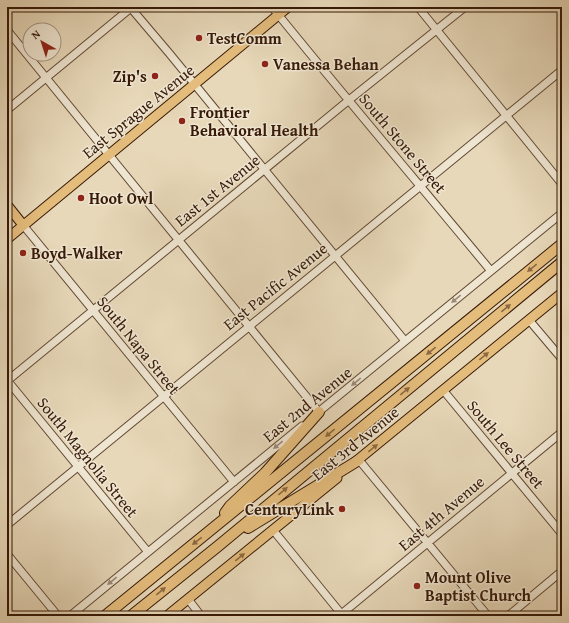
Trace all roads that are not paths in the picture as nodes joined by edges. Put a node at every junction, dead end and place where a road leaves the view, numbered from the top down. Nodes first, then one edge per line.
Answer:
1 (131, 7) edge
2 (272, 7) edge
3 (288, 7) edge
4 (418, 7) edge
5 (464, 7) edge
6 (559, 7) edge
7 (562, 10) edge
8 (279, 15) junction
9 (7, 30) edge
10 (436, 30) junction
11 (562, 70) edge
12 (46, 78) junction
13 (194, 84) junction
14 (348, 100) junction
15 (7, 110) edge
16 (506, 116) junction
17 (109, 154) junction
18 (265, 170) junction
19 (562, 184) edge
20 (421, 186) junction
21 (7, 205) edge
22 (562, 213) edge
23 (23, 225) junction
24 (7, 239) edge
25 (179, 240) junction
26 (562, 244) edge
27 (335, 256) junction
28 (562, 262) edge
29 (491, 271) junction
30 (562, 293) edge
31 (93, 310) junction
32 (529, 320) junction
33 (249, 326) junction
34 (405, 341) junction
35 (562, 359) edge
36 (7, 380) edge
37 (443, 390) junction
38 (163, 396) junction
39 (319, 412) junction
40 (562, 432) edge
41 (359, 460) junction
42 (78, 467) junction
43 (512, 473) junction
44 (234, 482) junction
45 (7, 525) edge
46 (214, 528) junction
47 (273, 530) junction
48 (562, 534) edge
49 (427, 543) junction
50 (217, 547) junction
51 (148, 552) junction
52 (7, 554) edge
53 (562, 571) edge
54 (188, 599) junction
55 (341, 615) edge
56 (58, 616) edge
57 (70, 616) edge
58 (105, 616) edge
59 (131, 616) edge
60 (167, 616) edge
61 (201, 616) edge
62 (488, 616) edge
63 (508, 616) edge

1 - 12 street
1 - 13 street
2 - 8 street, South Stone Street
3 - 8 main road, East Sprague Avenue
4 - 10 street
5 - 10 street, East 1st Avenue
6 - 7 street
8 - 13 main road, East Sprague Avenue
8 - 14 street, South Stone Street
9 - 12 street
10 - 14 street, East 1st Avenue
10 - 16 street
11 - 16 street, East Pacific Avenue
12 - 15 street
12 - 17 street
13 - 17 main road, East Sprague Avenue
13 - 18 street
14 - 18 street, East 1st Avenue
14 - 20 street, South Stone Street
16 - 19 street
16 - 20 street, East Pacific Avenue
17 - 23 main road, East Sprague Avenue
17 - 25 street
18 - 25 street, East 1st Avenue
18 - 27 street
20 - 27 street, East Pacific Avenue
20 - 29 street, South Stone Street
21 - 23 main road
22 - 29 street, East 2nd Avenue
23 - 24 main road, East Sprague Avenue
23 - 31 street, South Napa Street
25 - 31 street, East 1st Avenue
25 - 33 street
26 -> 46 highway
27 - 33 street, East Pacific Avenue
27 - 34 street
50 -> 28 highway
29 -> 34 street, East 2nd Avenue
30 - 32 main road, East 3rd Avenue
31 - 36 street, East 1st Avenue
31 - 38 street, South Napa Street
32 - 35 street
37 -> 32 main road, East 3rd Avenue
33 - 38 street, East Pacific Avenue
33 - 39 street
34 -> 39 street, East 2nd Avenue
36 - 42 street, South Magnolia Street
41 -> 37 main road, East 3rd Avenue
37 - 43 street, South Lee Street
38 - 42 street, East Pacific Avenue
38 - 44 street, South Napa Street
39 -> 44 street, East 2nd Avenue
39 - 46 highway
40 - 43 street, East 4th Avenue
41 - 47 main road, East 3rd Avenue
41 - 49 street
41 - 50 highway
42 - 45 street, East Pacific Avenue
42 - 51 street, South Magnolia Street
43 - 48 street, South Lee Street
43 - 49 street, East 4th Avenue
44 - 51 street, East 2nd Avenue
46 -> 58 highway
54 -> 47 main road, East 3rd Avenue
47 - 55 street
49 - 55 street, East 4th Avenue
49 - 62 street
59 -> 50 highway
51 -> 57 street, East 2nd Avenue
52 - 56 street
53 - 63 street
54 - 60 main road, East 3rd Avenue
54 - 61 street

